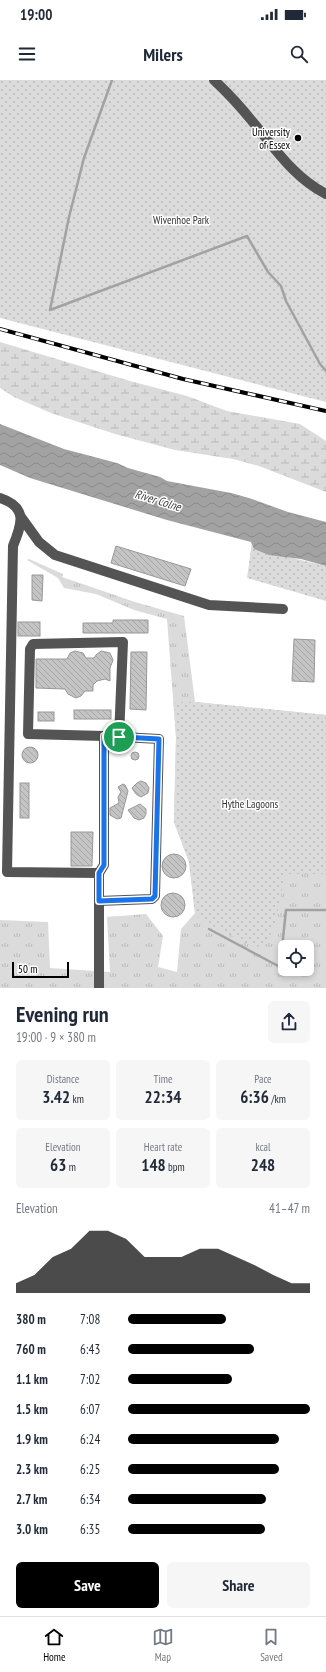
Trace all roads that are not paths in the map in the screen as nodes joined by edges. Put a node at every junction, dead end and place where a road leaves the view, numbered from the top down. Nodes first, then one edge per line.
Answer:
1 (214, 80) edge
2 (326, 194) edge
3 (0, 498) edge
4 (22, 518) junction
5 (283, 609) dead end
6 (104, 736) junction
7 (119, 737) junction
8 (99, 873) junction
9 (99, 901) junction
10 (99, 988) edge

1 - 2 street
3 - 4 street
4 - 5 street
4 - 8 street
6 - 7 street
6 - 7 street
6 - 8 street
7 - 9 street
8 - 9 street
9 - 10 street

